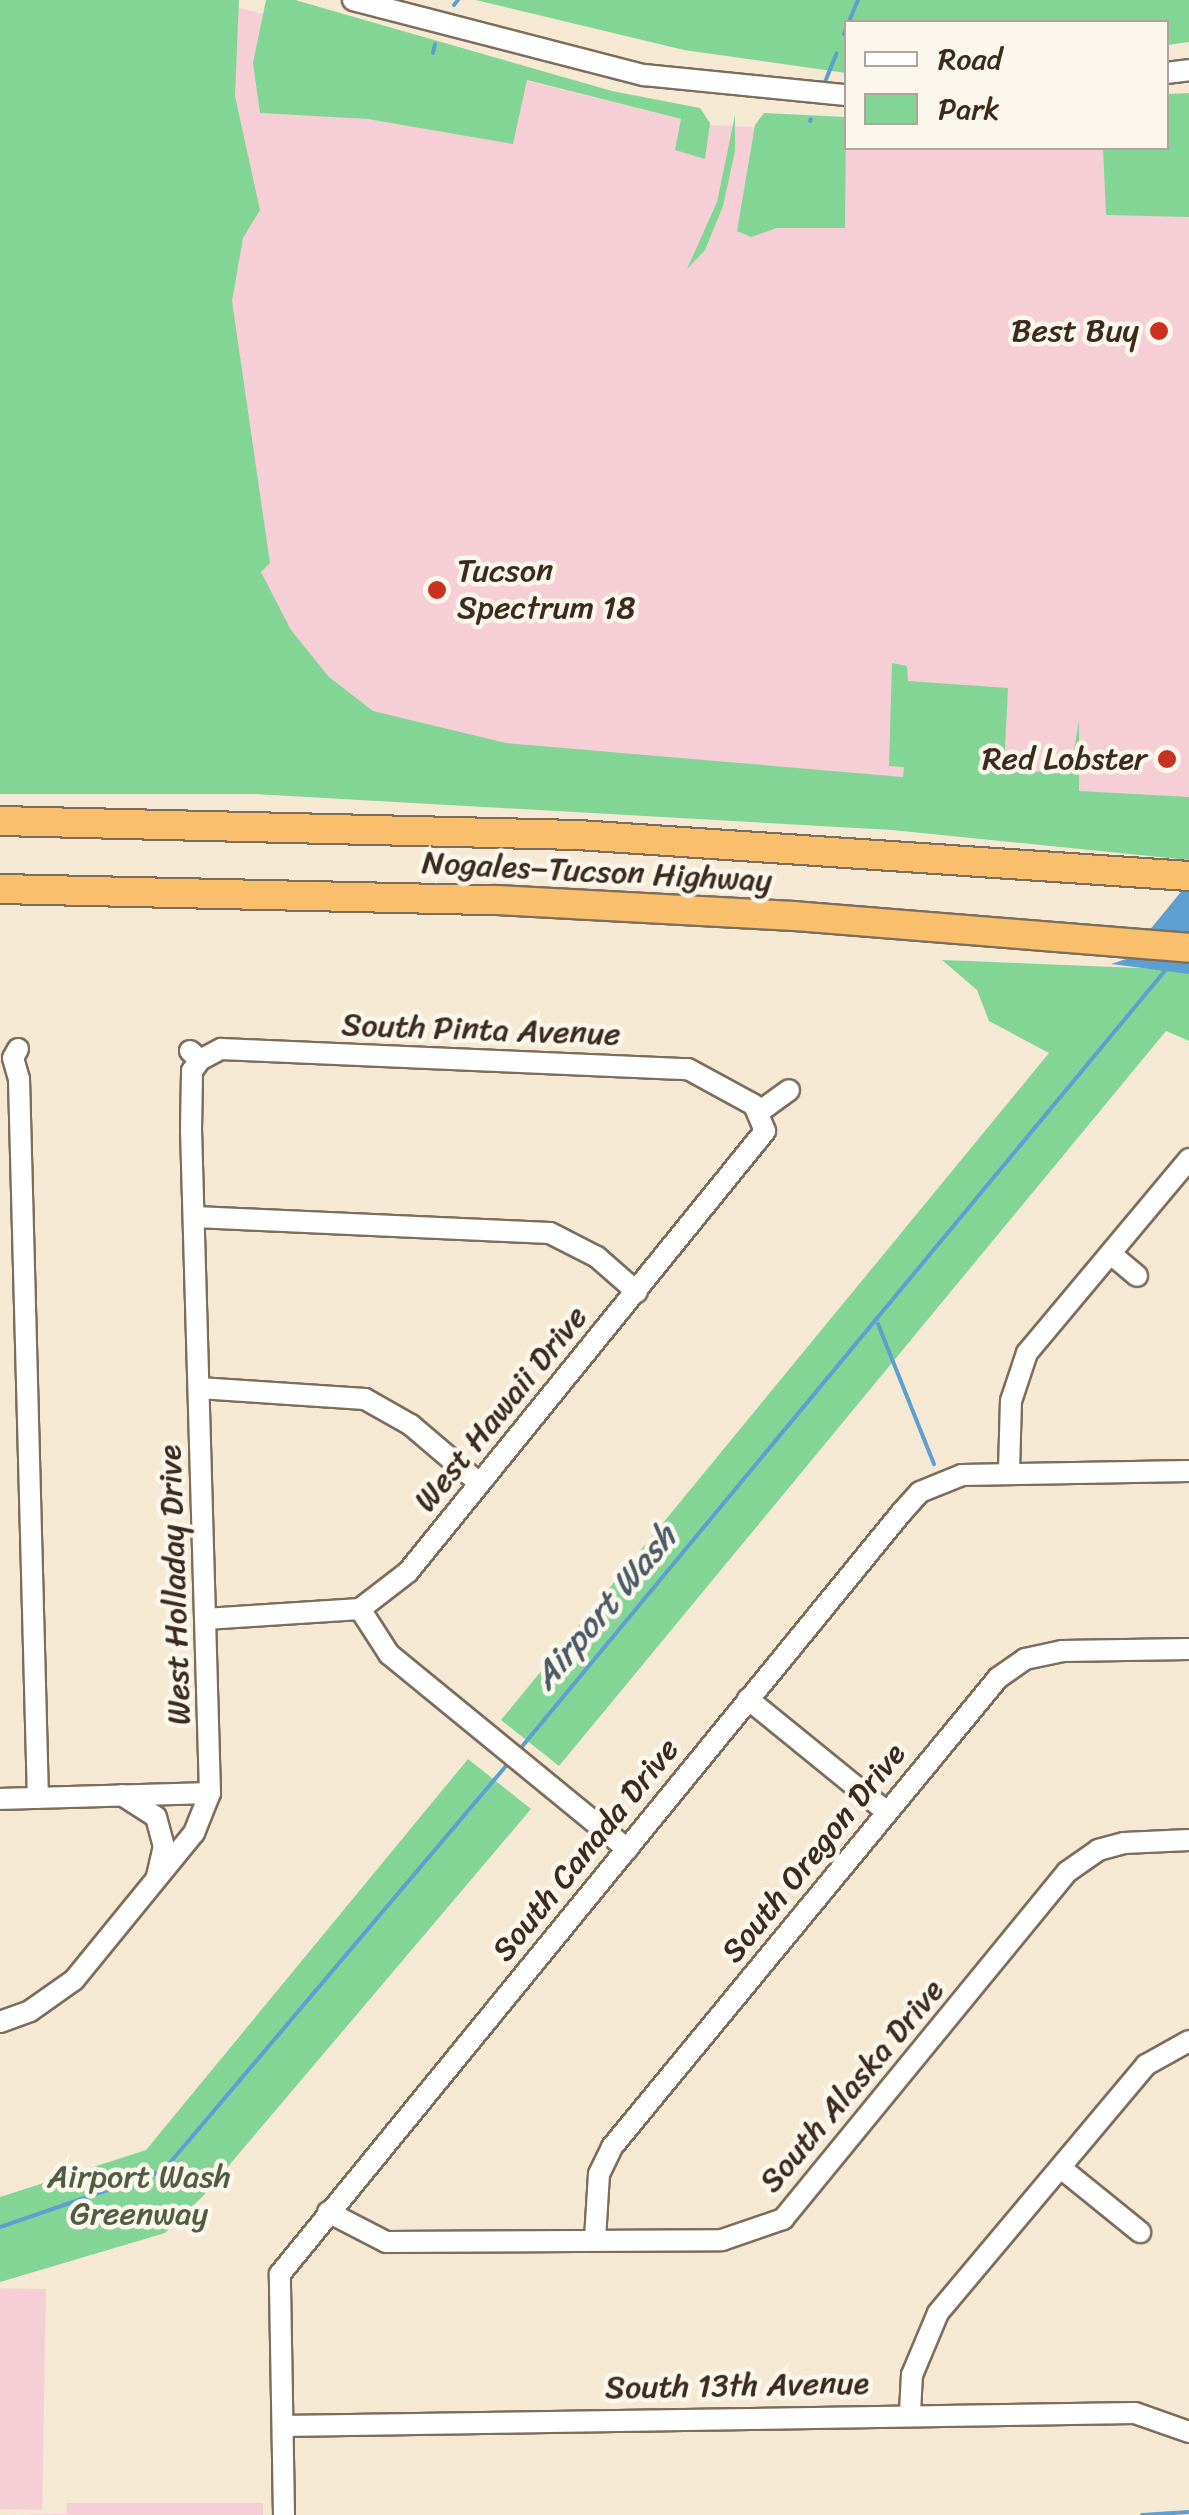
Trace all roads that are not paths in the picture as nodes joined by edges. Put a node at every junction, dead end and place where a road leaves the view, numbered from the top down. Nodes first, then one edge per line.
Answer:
1 (354, 0) edge
2 (844, 96) edge
3 (0, 821) edge
4 (1189, 876) edge
5 (0, 889) edge
6 (1189, 948) edge
7 (10, 1053) edge
8 (195, 1055) joint
9 (789, 1090) dead end
10 (760, 1113) junction
11 (1189, 1159) edge
12 (195, 1217) junction
13 (1111, 1254) junction
14 (1136, 1276) dead end
15 (637, 1292) junction
16 (199, 1388) junction
17 (1009, 1471) junction
18 (1189, 1471) edge
19 (478, 1482) junction
20 (360, 1609) junction
21 (205, 1619) junction
22 (1189, 1649) edge
23 (748, 1698) junction
24 (120, 1794) junction
25 (210, 1794) junction
26 (38, 1798) junction
27 (0, 1799) edge
28 (887, 1812) junction
29 (1189, 1840) edge
30 (627, 1849) junction
31 (156, 1880) junction
32 (0, 2022) edge
33 (1189, 2041) edge
34 (1061, 2168) junction
35 (328, 2212) junction
36 (1140, 2232) dead end
37 (594, 2239) junction
38 (910, 2412) junction
39 (283, 2426) junction
40 (1189, 2432) edge
41 (284, 2515) edge

1 - 2 street
3 - 4 highway, Nogales–Tucson Highway
5 - 6 highway, Nogales–Tucson Highway
7 - 26 street
8 - 10 street, South Pinta Avenue
8 - 12 street, West Holladay Drive
9 - 10 street
10 - 15 street, West Hawaii Drive
11 - 13 street
12 - 15 street
12 - 16 street, West Holladay Drive
13 - 14 street
13 - 17 street
15 - 19 street, West Hawaii Drive
16 - 19 street
16 - 21 street, West Holladay Drive
17 - 18 street, South Canada Drive
17 - 23 street, South Canada Drive
19 - 20 street, West Hawaii Drive
20 - 21 street
20 - 30 street
21 - 25 street, West Holladay Drive
22 - 28 street, South Oregon Drive
23 - 28 street
23 - 30 street, South Canada Drive
24 - 25 street
24 - 26 street
24 - 31 street
25 - 31 street, West Holladay Drive
26 - 27 street
28 - 37 street, South Oregon Drive
29 - 37 street, South Alaska Drive
30 - 35 street, South Canada Drive
31 - 32 street, West Holladay Drive
33 - 34 street
34 - 36 street
34 - 38 street
35 - 37 street, South Alaska Drive
35 - 39 street, South Canada Drive
38 - 39 street, South 13th Avenue
38 - 40 street, South 13th Avenue
39 - 41 street, South Canada Drive

